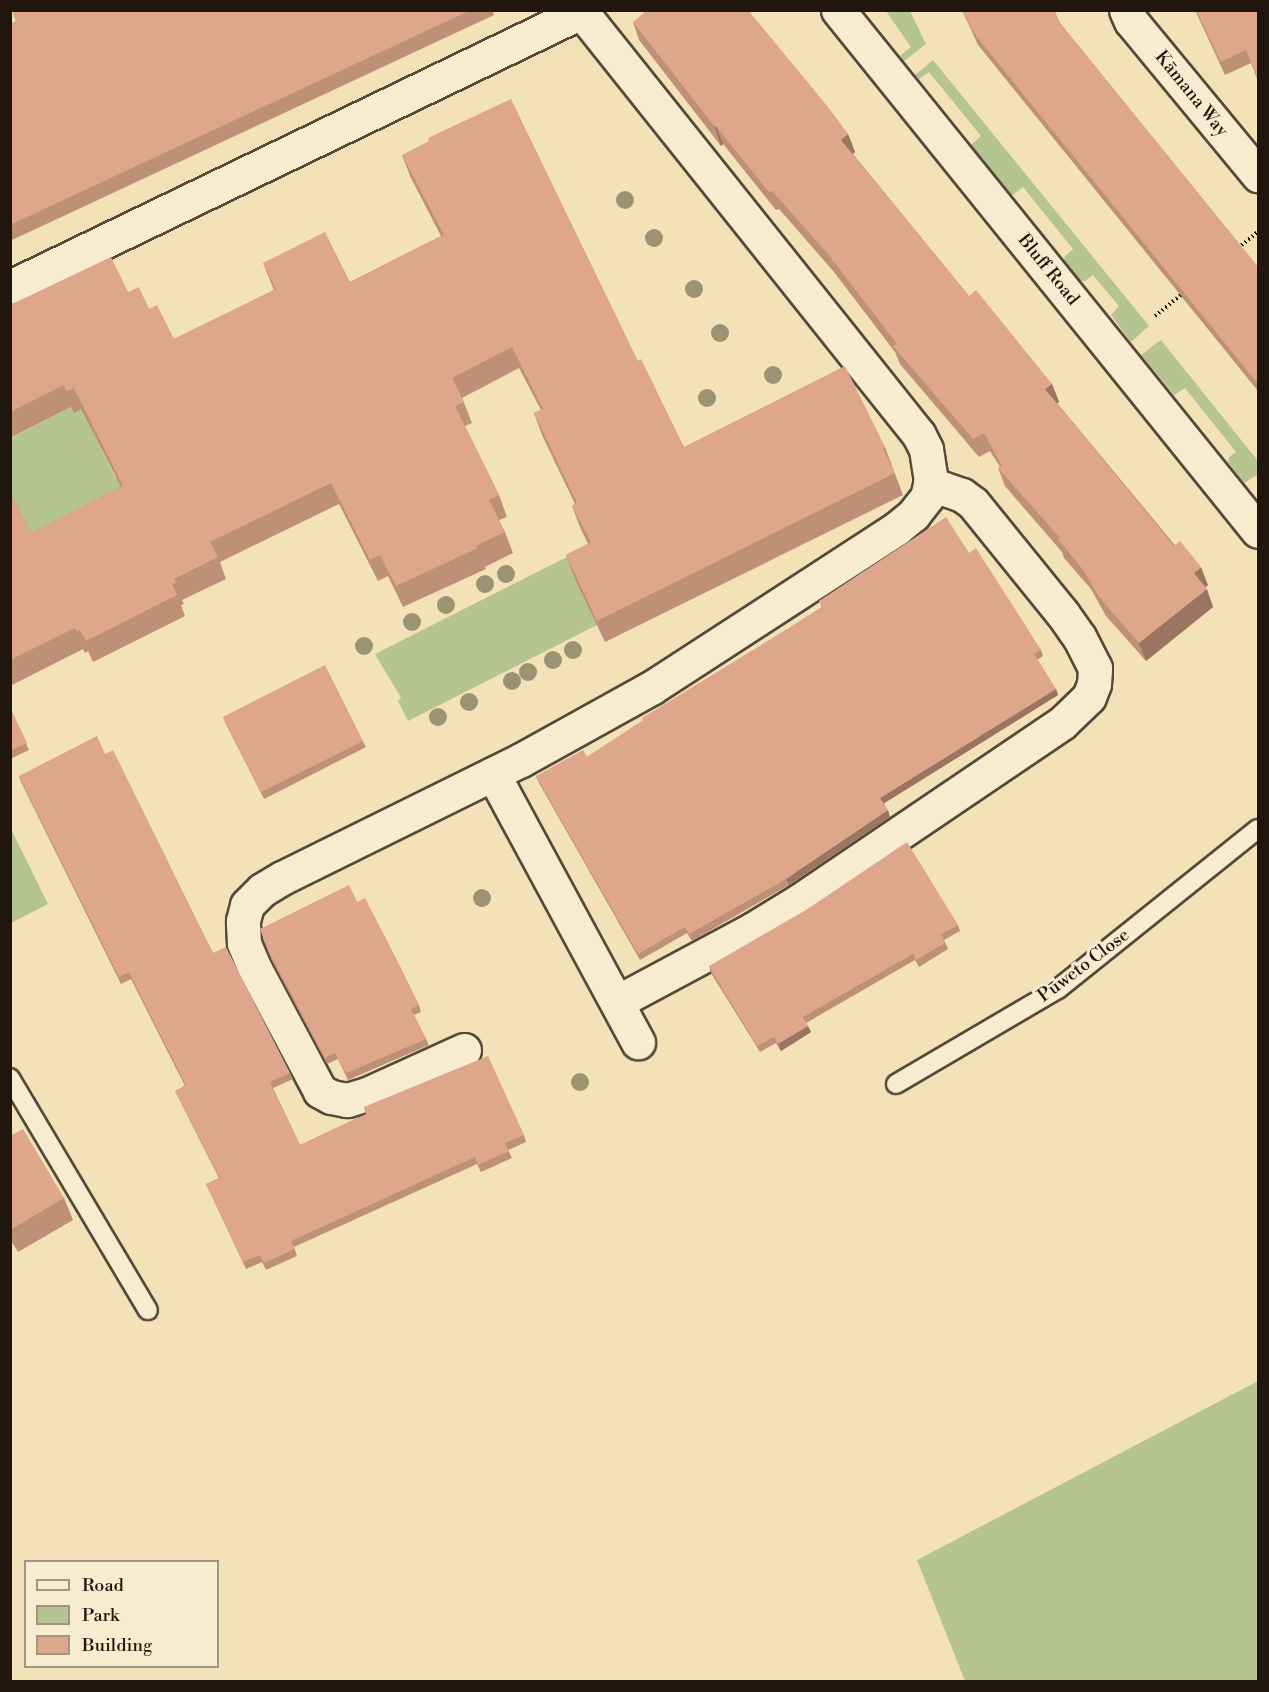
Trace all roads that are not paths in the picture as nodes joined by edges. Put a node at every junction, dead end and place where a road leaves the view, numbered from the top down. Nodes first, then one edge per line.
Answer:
1 (838, 10) edge
2 (1126, 10) edge
3 (582, 11) edge
4 (1258, 176) edge
5 (10, 287) edge
6 (930, 484) junction
7 (1258, 531) edge
8 (492, 774) junction
9 (1258, 829) edge
10 (616, 1002) junction
11 (638, 1042) dead end
12 (464, 1050) dead end
13 (10, 1078) edge
14 (896, 1084) dead end
15 (148, 1310) dead end

1 - 7 street, Bluff Road
2 - 4 street, Kāmana Way
3 - 5 street
3 - 6 street
6 - 8 street
6 - 10 street
8 - 10 street
8 - 12 street
9 - 14 lane, Pūweto Close
10 - 11 street
13 - 15 lane

